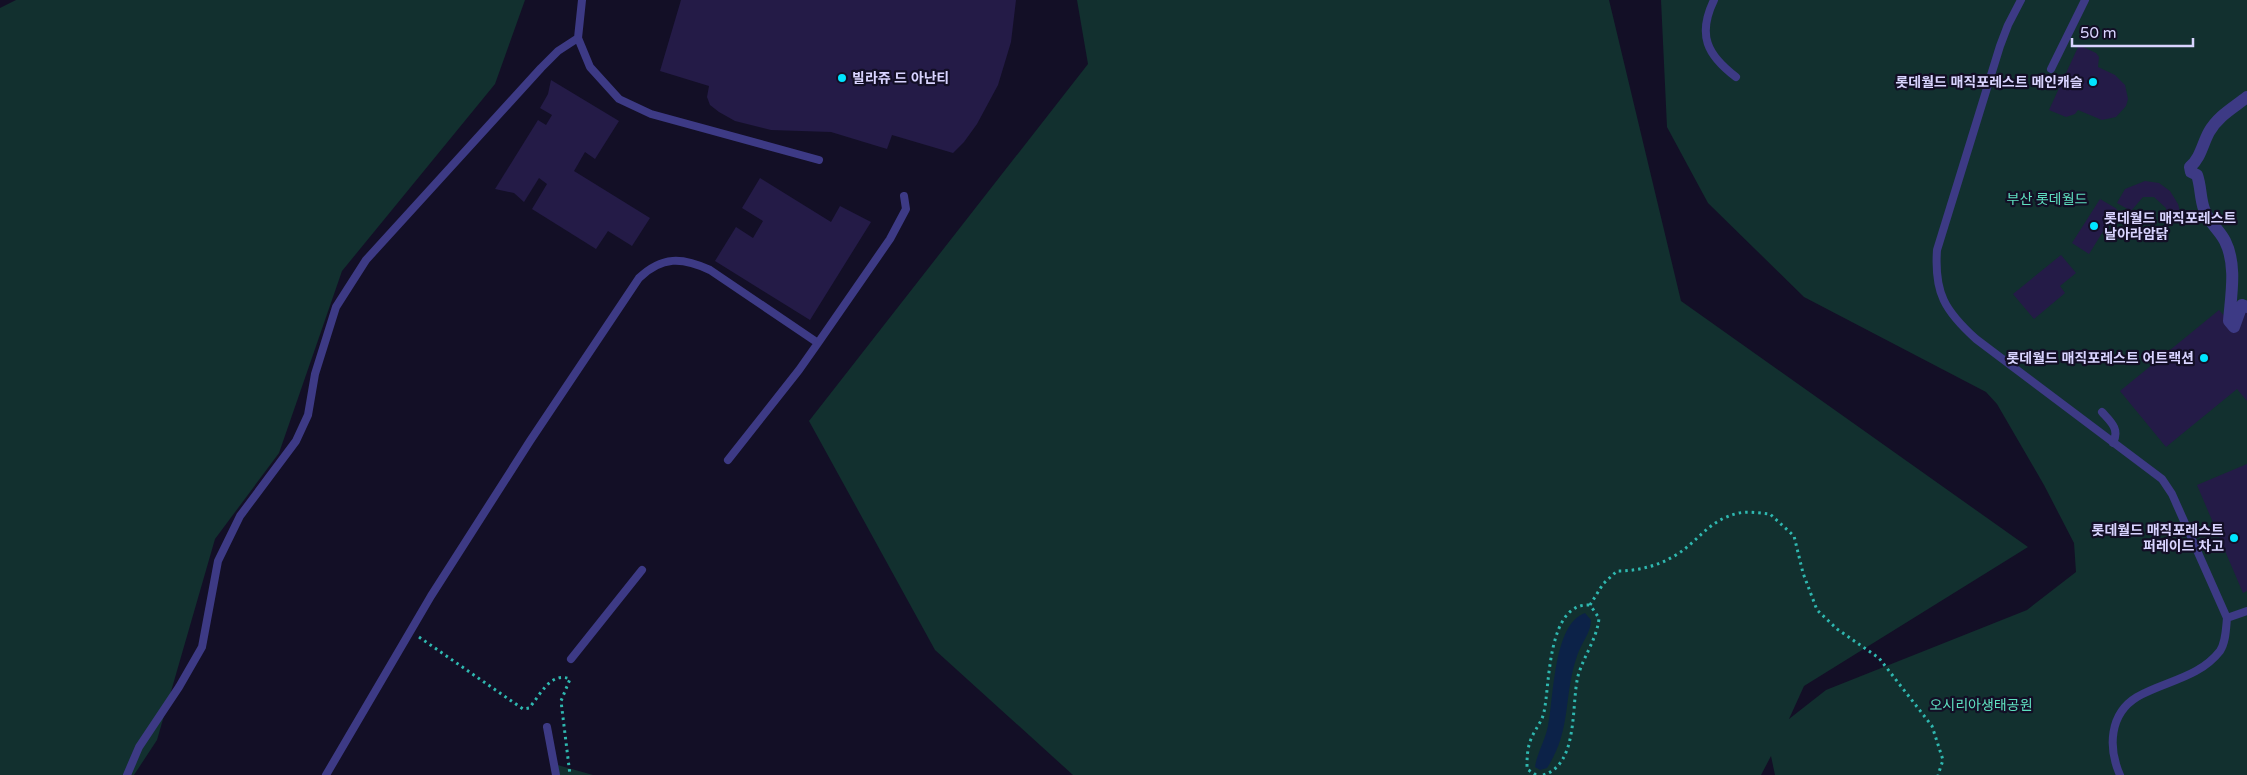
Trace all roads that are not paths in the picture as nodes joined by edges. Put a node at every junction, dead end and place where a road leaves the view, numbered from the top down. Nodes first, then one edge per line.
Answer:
1 (582, 0) edge
2 (1714, 0) edge
3 (2022, 0) edge
4 (2085, 0) edge
5 (578, 38) junction
6 (2051, 70) dead end
7 (1736, 77) dead end
8 (2247, 97) edge
9 (819, 160) dead end
10 (904, 196) dead end
11 (2247, 307) edge
12 (818, 343) junction
13 (2102, 412) dead end
14 (2113, 443) junction
15 (728, 460) dead end
16 (642, 570) dead end
17 (2247, 611) edge
18 (2227, 618) junction
19 (571, 659) dead end
20 (547, 727) dead end
21 (126, 775) edge
22 (326, 775) edge
23 (556, 775) edge
24 (2120, 775) edge

1 - 5 lane
2 - 7 lane
3 - 14 lane
4 - 6 lane
5 - 9 lane
5 - 21 lane
8 - 11 street
10 - 12 lane
12 - 15 lane
12 - 22 lane
13 - 14 lane
14 - 18 lane
16 - 19 lane
17 - 18 lane
18 - 24 lane
20 - 23 lane

